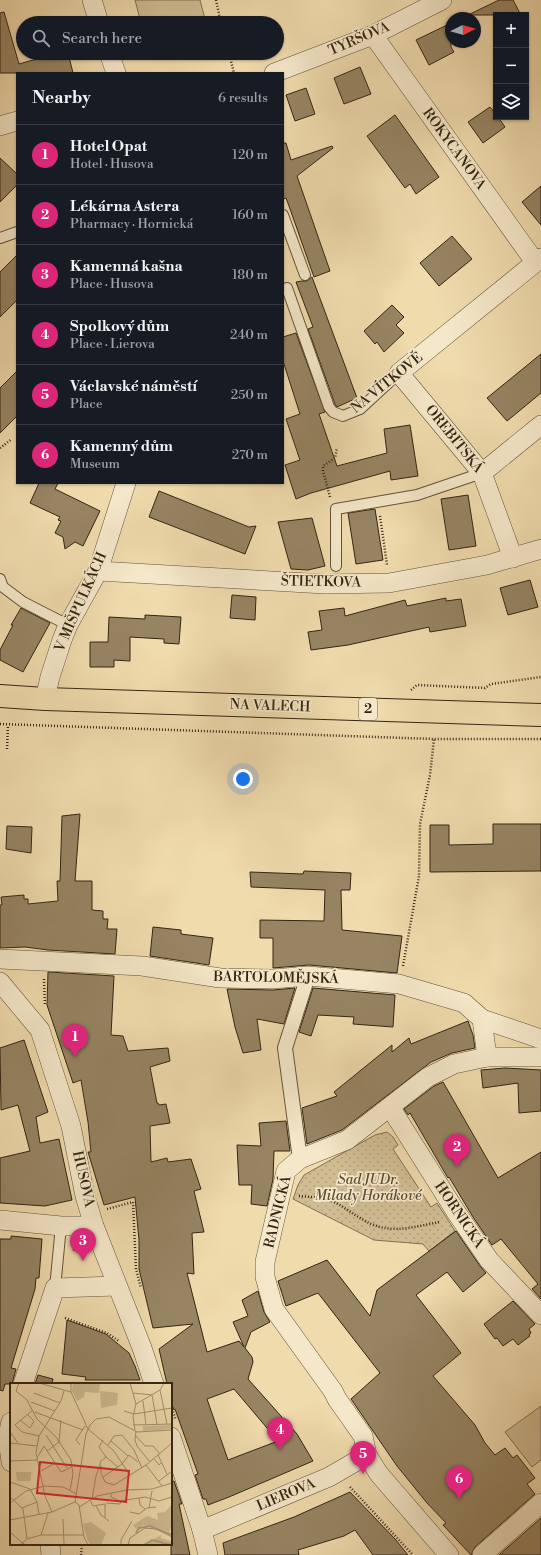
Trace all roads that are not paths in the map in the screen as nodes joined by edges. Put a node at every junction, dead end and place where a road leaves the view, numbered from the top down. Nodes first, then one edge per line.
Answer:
1 (92, 0) edge
2 (442, 0) edge
3 (97, 16) edge
4 (373, 35) junction
5 (111, 60) edge
6 (116, 72) edge
7 (277, 72) edge
8 (16, 121) edge
9 (0, 126) edge
10 (284, 218) edge
11 (16, 232) edge
12 (0, 238) edge
13 (538, 260) edge
14 (305, 275) dead end
15 (287, 288) dead end
16 (399, 373) junction
17 (541, 425) edge
18 (482, 473) junction
19 (126, 484) edge
20 (541, 549) edge
21 (513, 558) junction
22 (336, 566) dead end
23 (98, 570) junction
24 (0, 579) edge
25 (68, 625) junction
26 (0, 696) edge
27 (45, 699) junction
28 (541, 715) edge
29 (0, 959) edge
30 (308, 976) junction
31 (0, 982) edge
32 (482, 1019) junction
33 (541, 1038) edge
34 (487, 1057) junction
35 (541, 1057) edge
36 (390, 1106) junction
37 (300, 1159) junction
38 (98, 1218) junction
39 (0, 1220) edge
40 (62, 1226) junction
41 (117, 1286) junction
42 (55, 1288) junction
43 (541, 1314) edge
44 (25, 1378) edge
45 (154, 1383) edge
46 (10, 1425) edge
47 (172, 1444) edge
48 (10, 1452) edge
49 (366, 1455) junction
50 (176, 1470) edge
51 (541, 1503) edge
52 (202, 1530) junction
53 (50, 1545) edge
54 (51, 1555) edge
55 (208, 1555) edge
56 (449, 1555) edge
57 (482, 1555) edge

1 - 3 street
2 - 4 street, TYRŠOVA
4 - 7 street, TYRŠOVA
4 - 13 street, ROKYCANOVA
5 - 6 street
8 - 9 street
10 - 14 lane
11 - 12 lane
13 - 16 street, NA VÍTKOVĚ
15 - 16 lane, NA VÍTKOVĚ
16 - 18 street, OREBITSKÁ
17 - 18 street
18 - 21 street, OREBITSKÁ
18 - 22 lane
19 - 23 street, V MIŠPULKÁCH
20 - 21 street, ŠTIETKOVA
21 - 23 street, ŠTIETKOVA
23 - 25 street, V MIŠPULKÁCH
24 - 25 lane
25 - 27 street, V MIŠPULKÁCH
26 - 27 main road, NA VALECH / 2
27 - 28 main road, NA VALECH / 2
29 - 30 street, BARTOLOMĚJSKÁ
30 - 32 street, BARTOLOMĚJSKÁ
30 - 37 street
31 - 38 street, HUSOVA
32 - 33 street, BARTOLOMĚJSKÁ
32 - 34 street
34 - 35 street, RADNICKÁ
34 - 36 street, RADNICKÁ
36 - 37 street, RADNICKÁ
36 - 43 street, HORNICKÁ
37 - 49 street, RADNICKÁ
38 - 40 street
38 - 41 street, HUSOVA
39 - 40 street
40 - 42 lane
41 - 42 street
41 - 45 street, HUSOVA
42 - 44 street
46 - 48 street
47 - 50 street
49 - 52 street, LIEROVA
49 - 56 street
50 - 52 street
51 - 57 street
52 - 55 street
53 - 54 street

